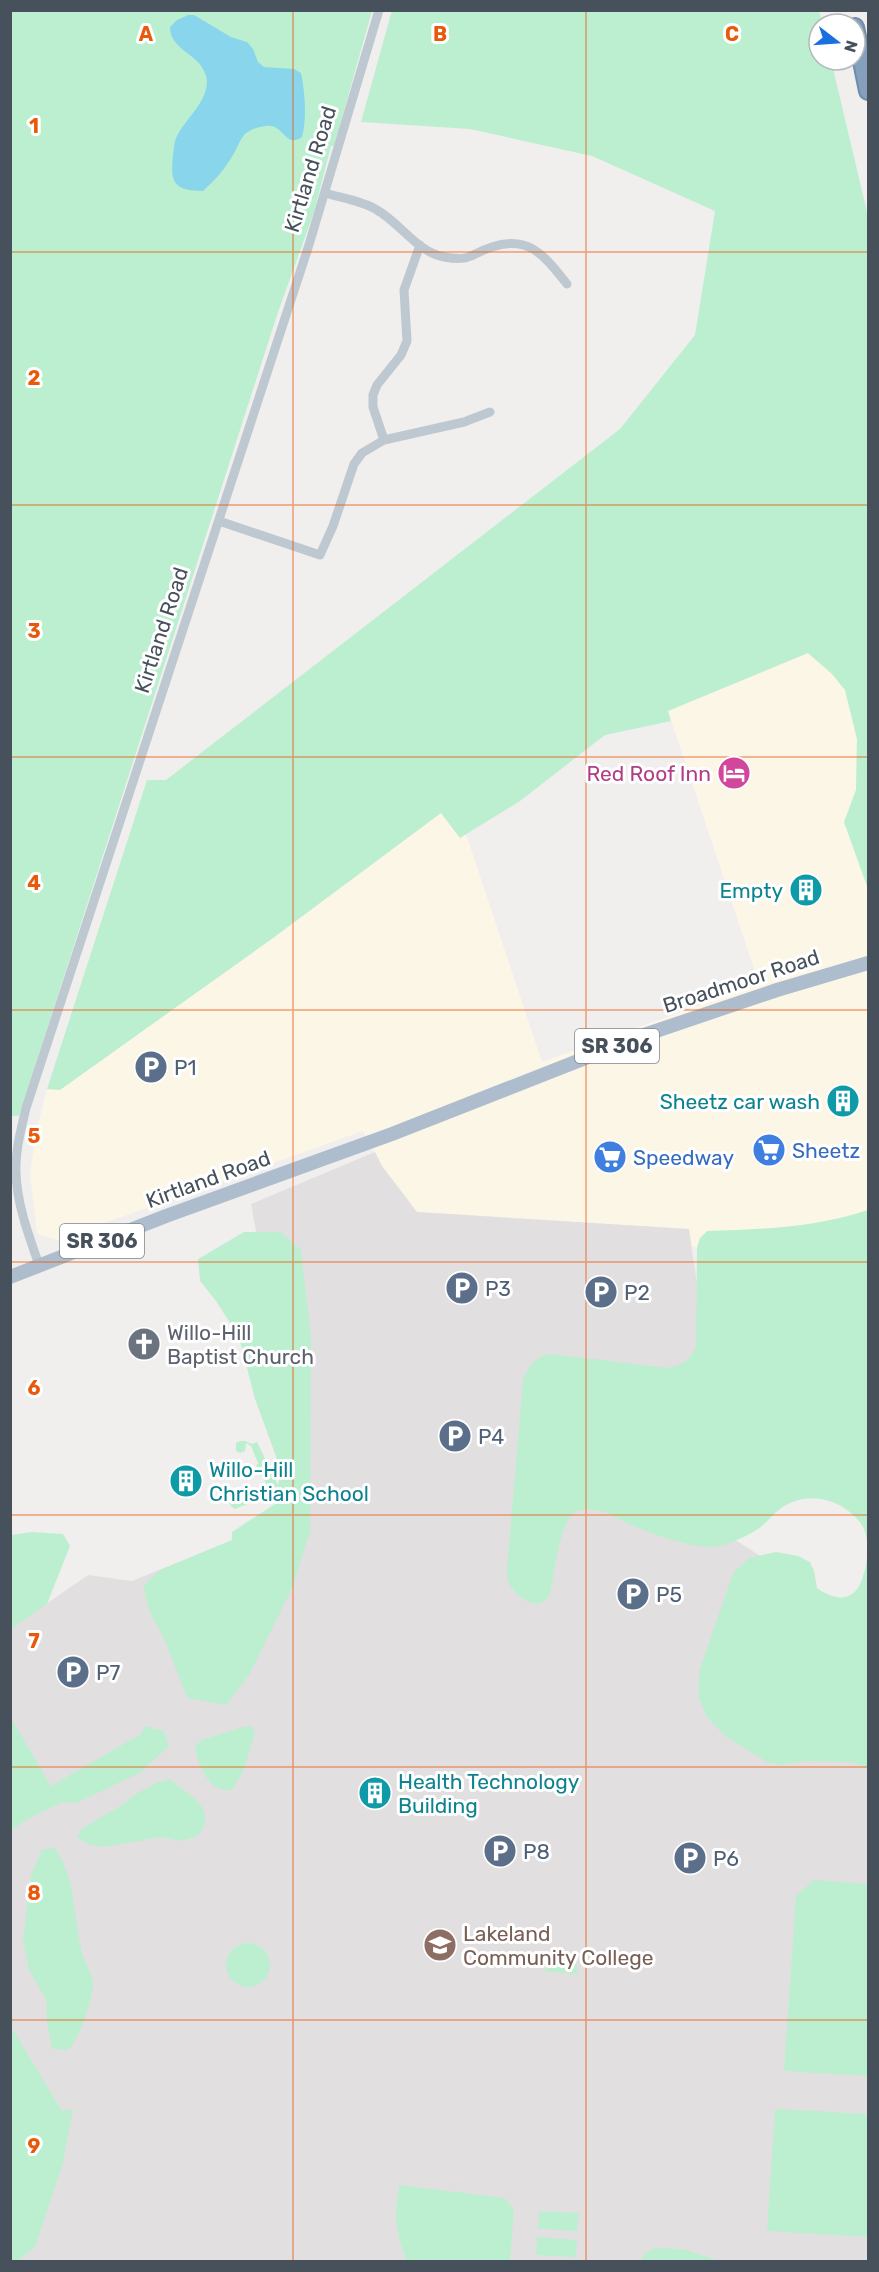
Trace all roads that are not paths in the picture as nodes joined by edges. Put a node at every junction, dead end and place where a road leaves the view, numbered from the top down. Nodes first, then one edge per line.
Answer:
1 (379, 10) edge
2 (858, 10) edge
3 (868, 51) edge
4 (864, 72) edge
5 (868, 91) edge
6 (325, 193) junction
7 (420, 245) junction
8 (567, 284) dead end
9 (490, 412) dead end
10 (384, 440) junction
11 (219, 521) junction
12 (868, 963) edge
13 (392, 1134) joint
14 (39, 1265) junction
15 (10, 1277) edge

1 - 6 street, Kirtland Road
2 - 3 highway
4 - 5 highway
6 - 7 street
6 - 11 street, Kirtland Road
7 - 8 street
7 - 10 street
9 - 10 street
10 - 11 street
11 - 14 street, Kirtland Road
12 - 13 main road, Broadmoor Road / SR 306
13 - 14 main road, Kirtland Road / SR 306
14 - 15 main road, Kirtland Road / SR 306

